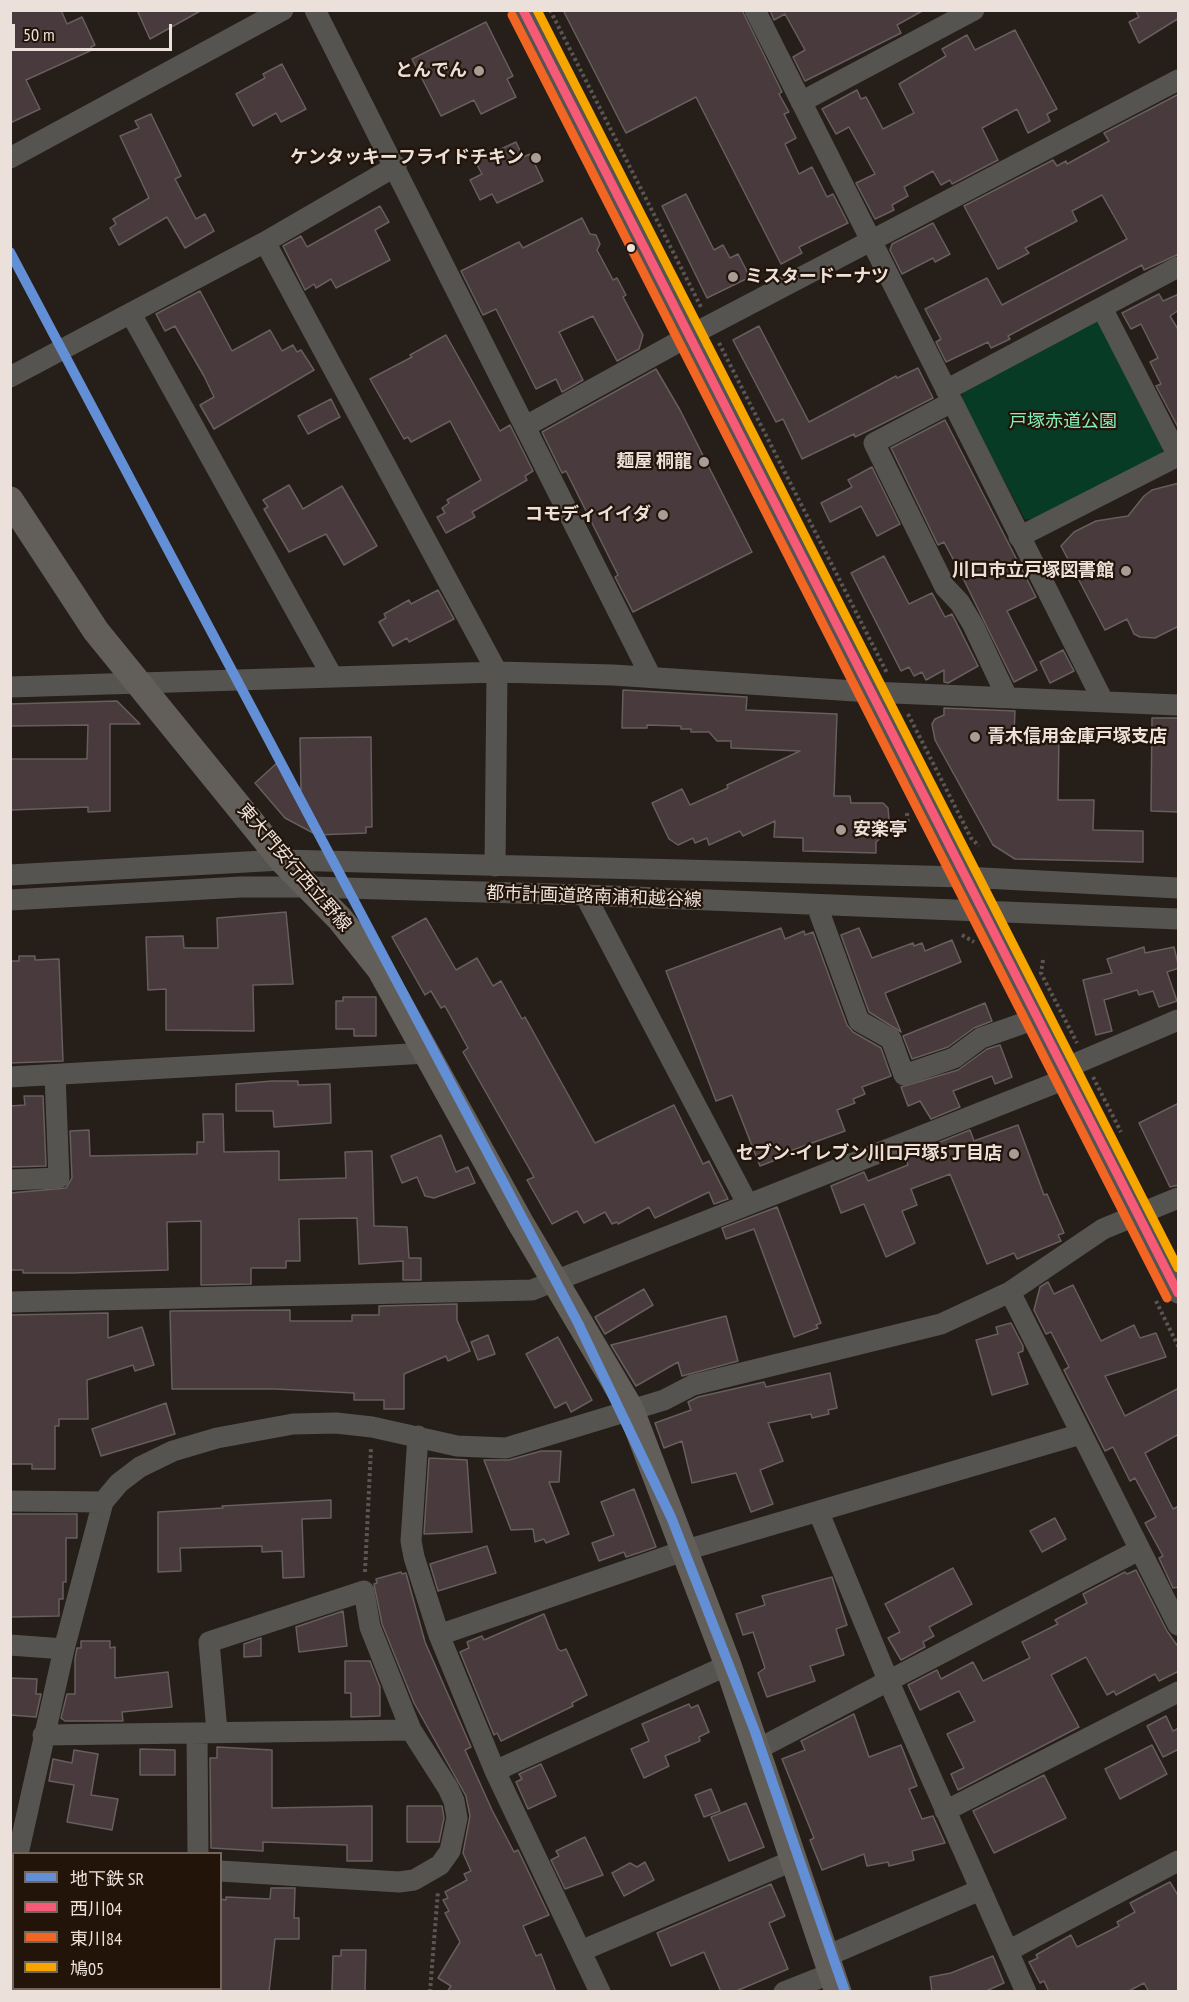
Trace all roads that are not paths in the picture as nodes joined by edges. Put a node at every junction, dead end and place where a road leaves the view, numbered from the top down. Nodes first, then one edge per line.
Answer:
1 (283, 10) edge
2 (315, 10) edge
3 (523, 10) edge
4 (755, 10) edge
5 (974, 10) edge
6 (1179, 80) edge
7 (801, 102) junction
8 (10, 158) edge
9 (396, 166) junction
10 (871, 241) junction
11 (265, 242) junction
12 (1179, 267) edge
13 (1102, 308) junction
14 (131, 314) junction
15 (689, 336) junction
16 (10, 377) edge
17 (949, 396) junction
18 (526, 426) junction
19 (1178, 456) edge
20 (10, 500) edge
21 (1019, 537) junction
22 (497, 672) junction
23 (332, 676) junction
24 (651, 677) junction
25 (137, 682) junction
26 (10, 687) edge
27 (870, 692) junction
28 (1007, 697) junction
29 (1103, 700) junction
30 (1179, 705) edge
31 (282, 860) junction
32 (495, 866) junction
33 (10, 875) edge
34 (964, 877) junction
35 (311, 887) junction
36 (1179, 888) edge
37 (585, 895) junction
38 (10, 900) edge
39 (817, 906) junction
40 (983, 913) junction
41 (1179, 919) edge
42 (1038, 1018) junction
43 (1179, 1020) edge
44 (427, 1053) junction
45 (1066, 1073) junction
46 (55, 1075) junction
47 (10, 1077) edge
48 (10, 1180) edge
49 (1179, 1198) edge
50 (747, 1203) junction
51 (1139, 1216) junction
52 (555, 1281) junction
53 (1010, 1293) junction
54 (1179, 1293) edge
55 (10, 1302) edge
56 (630, 1408) junction
57 (1081, 1434) junction
58 (418, 1436) junction
59 (10, 1502) edge
60 (103, 1502) junction
61 (819, 1513) junction
62 (686, 1551) junction
63 (1139, 1551) junction
64 (1176, 1617) edge
65 (439, 1635) junction
66 (10, 1645) edge
67 (64, 1649) junction
68 (728, 1665) junction
69 (888, 1680) junction
70 (1179, 1692) edge
71 (411, 1730) junction
72 (208, 1732) junction
73 (44, 1736) junction
74 (756, 1750) junction
75 (495, 1771) junction
76 (945, 1811) junction
77 (18, 1815) edge
78 (18, 1852) edge
79 (198, 1852) edge
80 (794, 1860) junction
81 (1179, 1861) edge
82 (222, 1871) edge
83 (980, 1890) junction
84 (581, 1951) junction
85 (1008, 1951) junction
86 (832, 1974) edge
87 (600, 1992) edge
88 (784, 1992) edge
89 (1026, 1992) edge

1 - 8 street
2 - 9 street
3 - 15 street
4 - 7 street
5 - 7 street
6 - 10 street
7 - 10 street
9 - 11 street
9 - 18 street
10 - 15 street
10 - 17 street
11 - 14 street
11 - 22 street
12 - 13 street
13 - 17 street
13 - 19 street
14 - 16 street
14 - 23 street
15 - 18 street
15 - 27 street
17 - 21 street
17 - 28 street
18 - 24 street
19 - 21 street
20 - 25 main road, 東大門安行西立野線
21 - 29 street
22 - 23 street
22 - 24 street
22 - 32 street
23 - 25 street
24 - 27 street
25 - 26 street
25 - 31 main road, 東大門安行西立野線
27 - 28 street
27 - 34 street
28 - 29 street
29 - 30 street
31 - 32 street, 都市計画道路南浦和越谷線
31 - 33 street, 都市計画道路南浦和越谷線
31 - 35 main road, 東大門安行西立野線
32 - 34 street, 都市計画道路南浦和越谷線
34 - 36 street, 都市計画道路南浦和越谷線
34 - 40 street
35 - 37 street, 都市計画道路南浦和越谷線
35 - 38 street, 都市計画道路南浦和越谷線
35 - 44 main road, 東大門安行西立野線
37 - 39 street, 都市計画道路南浦和越谷線
37 - 50 street
39 - 40 street, 都市計画道路南浦和越谷線
39 - 42 street
40 - 41 street, 都市計画道路南浦和越谷線
40 - 42 street
42 - 45 street
43 - 45 street
44 - 46 street
44 - 52 main road, 東大門安行西立野線
45 - 50 street
45 - 51 street
46 - 47 street
46 - 48 street
49 - 51 street
50 - 52 street
51 - 53 street
51 - 54 street
52 - 55 street
52 - 56 main road, 東大門安行西立野線
53 - 56 street
53 - 57 street
56 - 58 street
56 - 62 main road, 東大門安行西立野線
57 - 61 street
57 - 63 street
58 - 60 street
58 - 65 street
59 - 60 street
60 - 67 street
61 - 62 street
61 - 69 street
62 - 65 street
62 - 68 main road, 東大門安行西立野線
63 - 64 street
63 - 69 street
65 - 75 street
66 - 67 street
67 - 73 street
68 - 74 main road, 東大門安行西立野線
68 - 75 street
69 - 74 street
69 - 76 street
70 - 76 street
71 - 72 street
71 - 72 street
71 - 82 street
72 - 73 street
72 - 79 street
73 - 77 street
74 - 80 main road, 東大門安行西立野線
75 - 84 street
76 - 83 street
77 - 78 street
80 - 84 street
80 - 86 main road, 東大門安行西立野線
81 - 85 street
83 - 85 street
83 - 86 street
84 - 87 street
85 - 89 street
86 - 88 street

